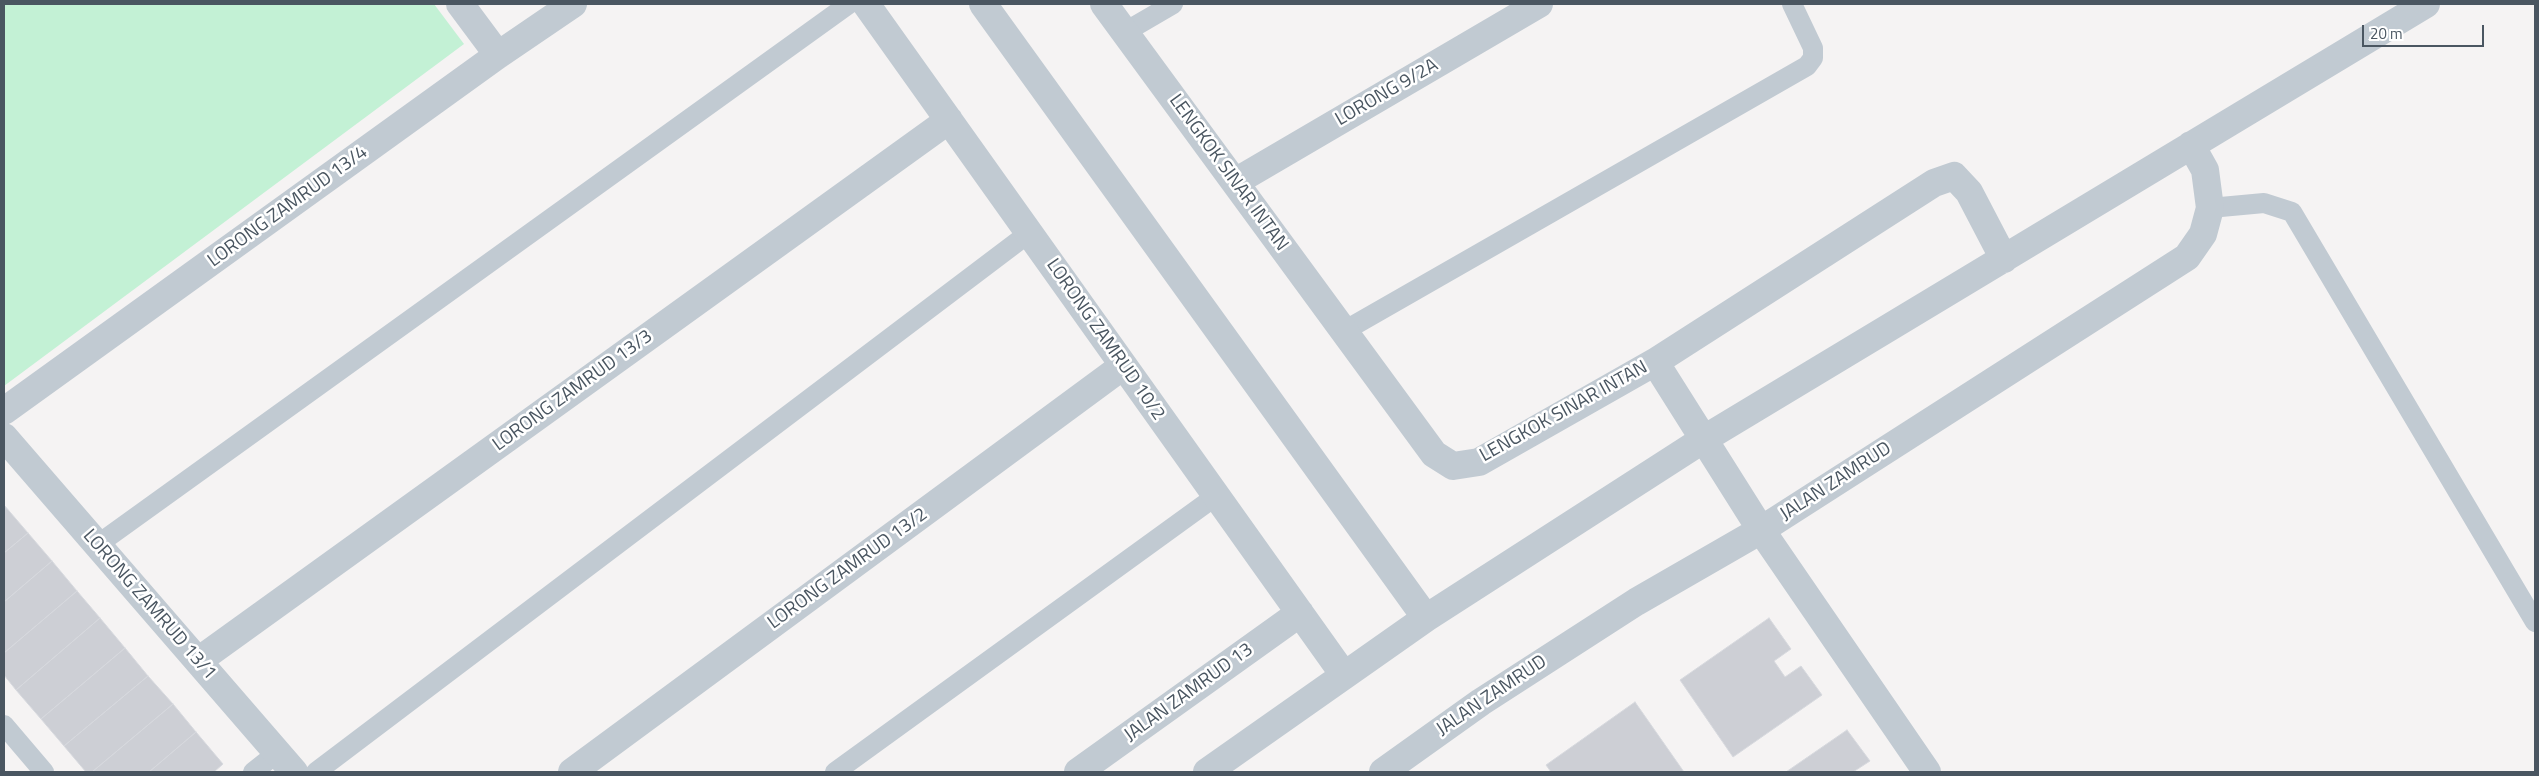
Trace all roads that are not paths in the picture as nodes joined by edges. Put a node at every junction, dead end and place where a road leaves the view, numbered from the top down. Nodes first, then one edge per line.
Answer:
1 (460, 4) edge
2 (573, 4) edge
3 (849, 4) edge
4 (866, 4) edge
5 (984, 4) edge
6 (1104, 4) edge
7 (1173, 4) edge
8 (1539, 4) edge
9 (1792, 4) edge
10 (2426, 4) edge
11 (1124, 32) junction
12 (498, 55) junction
13 (949, 120) junction
14 (2191, 146) junction
15 (1235, 182) junction
16 (2210, 208) junction
17 (1029, 234) junction
18 (2004, 259) junction
19 (1344, 331) junction
20 (1656, 362) junction
21 (1123, 366) junction
22 (4, 411) edge
23 (4, 437) edge
24 (1704, 439) junction
25 (1216, 496) junction
26 (1761, 530) junction
27 (97, 545) junction
28 (1300, 614) junction
29 (1426, 618) junction
30 (2535, 622) edge
31 (198, 661) junction
32 (1344, 675) junction
33 (4, 725) edge
34 (286, 762) edge
35 (44, 772) edge
36 (253, 772) edge
37 (316, 772) edge
38 (572, 772) edge
39 (835, 772) edge
40 (1078, 772) edge
41 (1207, 772) edge
42 (1383, 772) edge
43 (1927, 772) edge

1 - 12 street
2 - 12 street, LORONG ZAMRUD 13/4
3 - 27 lane
4 - 13 street, LORONG ZAMRUD 10/2
5 - 29 street
6 - 11 street, LENGKOK SINAR INTAN
7 - 11 lane
8 - 15 street, LORONG 9/2A
9 - 19 lane
10 - 14 street
11 - 15 street, LENGKOK SINAR INTAN
12 - 22 street, LORONG ZAMRUD 13/4
13 - 17 street, LORONG ZAMRUD 10/2
13 - 31 street, LORONG ZAMRUD 13/3
14 - 16 street, JALAN ZAMRUD
14 - 18 street
15 - 19 street, LENGKOK SINAR INTAN
16 - 26 street, JALAN ZAMRUD
16 - 30 lane
17 - 21 street, LORONG ZAMRUD 10/2
17 - 37 lane
18 - 20 street, LENGKOK SINAR INTAN
18 - 24 street
19 - 20 street, LENGKOK SINAR INTAN
20 - 24 street
21 - 25 street, LORONG ZAMRUD 10/2
21 - 38 street, LORONG ZAMRUD 13/2
23 - 27 street, LORONG ZAMRUD 13/1
24 - 26 street
24 - 29 street
25 - 28 street, LORONG ZAMRUD 10/2
25 - 39 lane
26 - 42 street, JALAN ZAMRUD
26 - 43 street
27 - 31 street, LORONG ZAMRUD 13/1
28 - 32 street, LORONG ZAMRUD 10/2
28 - 40 street, JALAN ZAMRUD 13
29 - 32 street
31 - 34 street, LORONG ZAMRUD 13/1
32 - 41 street
33 - 35 lane
34 - 36 lane

